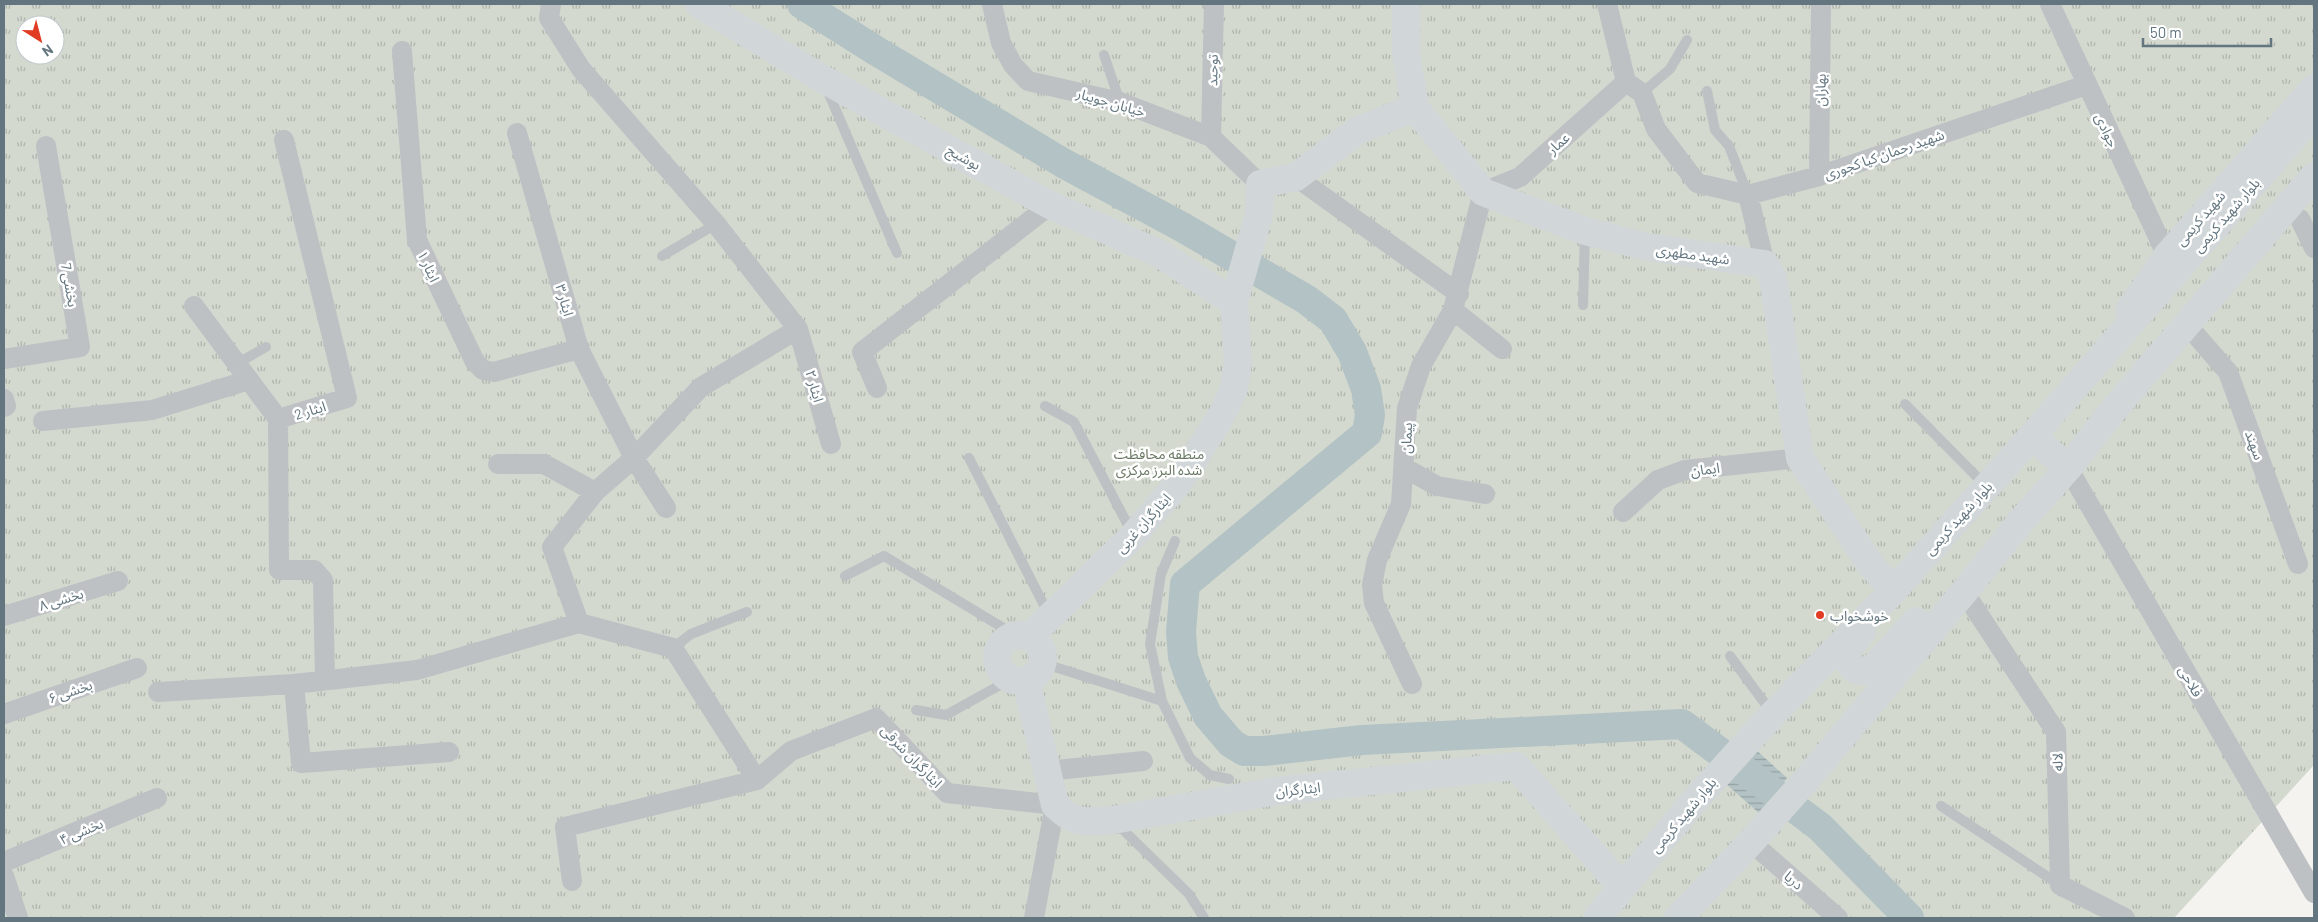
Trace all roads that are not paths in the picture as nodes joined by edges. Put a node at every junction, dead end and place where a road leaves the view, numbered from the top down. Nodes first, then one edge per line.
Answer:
1 (551, 4) edge
2 (699, 4) edge
3 (992, 4) edge
4 (1214, 4) edge
5 (1406, 4) edge
6 (1607, 4) edge
7 (1821, 4) edge
8 (2050, 4) edge
9 (1687, 40) dead end
10 (402, 52) dead end
11 (1104, 56) dead end
12 (822, 79) junction
13 (2086, 85) junction
14 (1634, 87) junction
15 (2314, 88) edge
16 (1707, 91) dead end
17 (1120, 102) junction
18 (1415, 108) junction
19 (2314, 114) edge
20 (517, 133) dead end
21 (1211, 137) junction
22 (284, 140) dead end
23 (46, 146) dead end
24 (1819, 176) junction
25 (2314, 176) edge
26 (1296, 178) junction
27 (1260, 184) junction
28 (1483, 192) junction
29 (1748, 195) junction
30 (1050, 205) junction
31 (2307, 210) edge
32 (716, 224) junction
33 (1585, 231) junction
34 (2314, 248) edge
35 (897, 253) dead end
36 (662, 256) dead end
37 (2167, 256) junction
38 (1765, 264) junction
39 (1235, 298) junction
40 (1456, 302) junction
41 (1583, 305) dead end
42 (194, 306) dead end
43 (798, 329) junction
44 (2196, 334) junction
45 (266, 347) dead end
46 (579, 349) junction
47 (1502, 349) dead end
48 (4, 359) edge
49 (236, 364) junction
50 (249, 380) junction
51 (2081, 381) junction
52 (877, 388) dead end
53 (4, 399) edge
54 (1905, 404) dead end
55 (1045, 406) dead end
56 (4, 407) edge
57 (2115, 408) junction
58 (278, 420) junction
59 (43, 421) dead end
60 (2032, 436) junction
61 (831, 444) dead end
62 (634, 458) junction
63 (969, 458) dead end
64 (1800, 458) junction
65 (498, 464) dead end
66 (1405, 468) junction
67 (2068, 468) junction
68 (1987, 487) junction
69 (595, 492) junction
70 (1484, 494) dead end
71 (666, 508) dead end
72 (1623, 512) dead end
73 (1133, 536) junction
74 (1175, 541) dead end
75 (2002, 544) junction
76 (2298, 564) dead end
77 (845, 576) dead end
78 (118, 581) dead end
79 (1894, 590) junction
80 (1964, 592) junction
81 (747, 612) dead end
82 (4, 616) edge
83 (1050, 616) junction
84 (579, 623) junction
85 (1022, 636) junction
86 (673, 648) junction
87 (1730, 656) dead end
88 (136, 668) dead end
89 (1026, 674) junction
90 (325, 680) junction
91 (294, 684) junction
92 (1412, 684) dead end
93 (158, 692) dead end
94 (1162, 701) junction
95 (916, 710) dead end
96 (4, 714) edge
97 (1764, 723) junction
98 (449, 752) dead end
99 (1143, 761) dead end
100 (1047, 771) junction
101 (1229, 779) dead end
102 (757, 780) junction
103 (157, 798) dead end
104 (1054, 805) junction
105 (1941, 806) dead end
106 (1113, 820) junction
107 (1751, 842) junction
108 (4, 862) edge
109 (4, 876) edge
110 (572, 881) dead end
111 (2060, 885) junction
112 (1622, 887) junction
113 (2314, 893) edge
114 (18, 918) edge
115 (1034, 918) edge
116 (1204, 918) edge
117 (1597, 918) edge
118 (1678, 918) edge
119 (1838, 918) edge
120 (2126, 918) edge

1 - 32 street
2 - 12 street, یوشیج
3 - 17 street, خیابان جویبار
4 - 21 street, توحید
5 - 18 street
6 - 14 street
7 - 24 street, بهاران
8 - 13 street, جوادی
9 - 14 lane
10 - 46 street, ایثار ۱
11 - 17 lane
12 - 30 street, یوشیج
12 - 35 lane
13 - 24 street, شهید رحمان کیا کجوری
13 - 37 street, جوادی
14 - 28 street, عمار
14 - 29 street
15 - 37 street, شهید کریمی
16 - 29 lane
17 - 21 street, خیابان جویبار
18 - 26 street
18 - 28 street
19 - 51 street, بلوار شهید کریمی
20 - 46 street, ایثار ۳
21 - 27 street, خیابان جویبار
22 - 58 street, ایثار 2
23 - 48 street, بخشی 7
24 - 29 street, شهید رحمان کیا کجوری
25 - 57 street
26 - 27 street
26 - 40 street
27 - 39 street
28 - 33 street, شهید مطهری
28 - 40 street, پیمان
29 - 38 street
30 - 39 street, یوشیج
30 - 52 street
31 - 34 street
31 - 44 street
32 - 36 lane
32 - 43 street
33 - 38 street, شهید مطهری
33 - 41 lane
37 - 51 street, شهید کریمی
38 - 64 street
39 - 73 street, ایثارگران غربی
40 - 47 street
40 - 66 street, پیمان
42 - 49 street
43 - 61 street, ایثار ۲
43 - 62 street
44 - 57 street
44 - 76 street, سهند
45 - 49 lane
46 - 62 street, ایثار ۳
49 - 50 street
50 - 58 street
50 - 59 street
51 - 60 street, بلوار شهید کریمی
53 - 56 street
54 - 68 lane
55 - 73 lane
57 - 67 street
58 - 90 street, ایثار 2
60 - 67 street
60 - 68 street, بلوار شهید کریمی
62 - 69 street
62 - 71 street, ایثار ۳
63 - 83 lane
64 - 72 street, ایمان
64 - 79 street
65 - 69 street
66 - 70 street
66 - 92 street, پیمان
67 - 75 street
67 - 113 street, فلاحی
68 - 79 street, بلوار شهید کریمی
69 - 84 street
73 - 83 street, ایثارگران غربی
74 - 94 lane
75 - 79 street
75 - 80 street
77 - 85 lane
78 - 82 street, بخشی ۸
79 - 97 street, بلوار شهید کریمی
80 - 107 street
80 - 111 street, لاله
81 - 86 lane
83 - 85 street, ایثارگران غربی
84 - 86 street
84 - 90 street
85 - 89 street
85 - 89 street
86 - 102 street
87 - 97 lane
88 - 96 street, بخشی ۶
89 - 94 lane
89 - 95 lane
89 - 100 street
90 - 91 street
91 - 93 street
91 - 98 street
94 - 101 lane
97 - 112 street, بلوار شهید کریمی
99 - 100 street
100 - 104 street
102 - 104 street, ایثارگران شرقی
102 - 110 street
103 - 108 street, بخشی ۴
104 - 106 street, ایثارگران
104 - 115 street
105 - 111 lane
106 - 112 street, ایثارگران
106 - 116 lane
107 - 118 street
107 - 119 street, دریا
109 - 114 street
111 - 120 street
112 - 117 street, بلوار شهید کریمی

